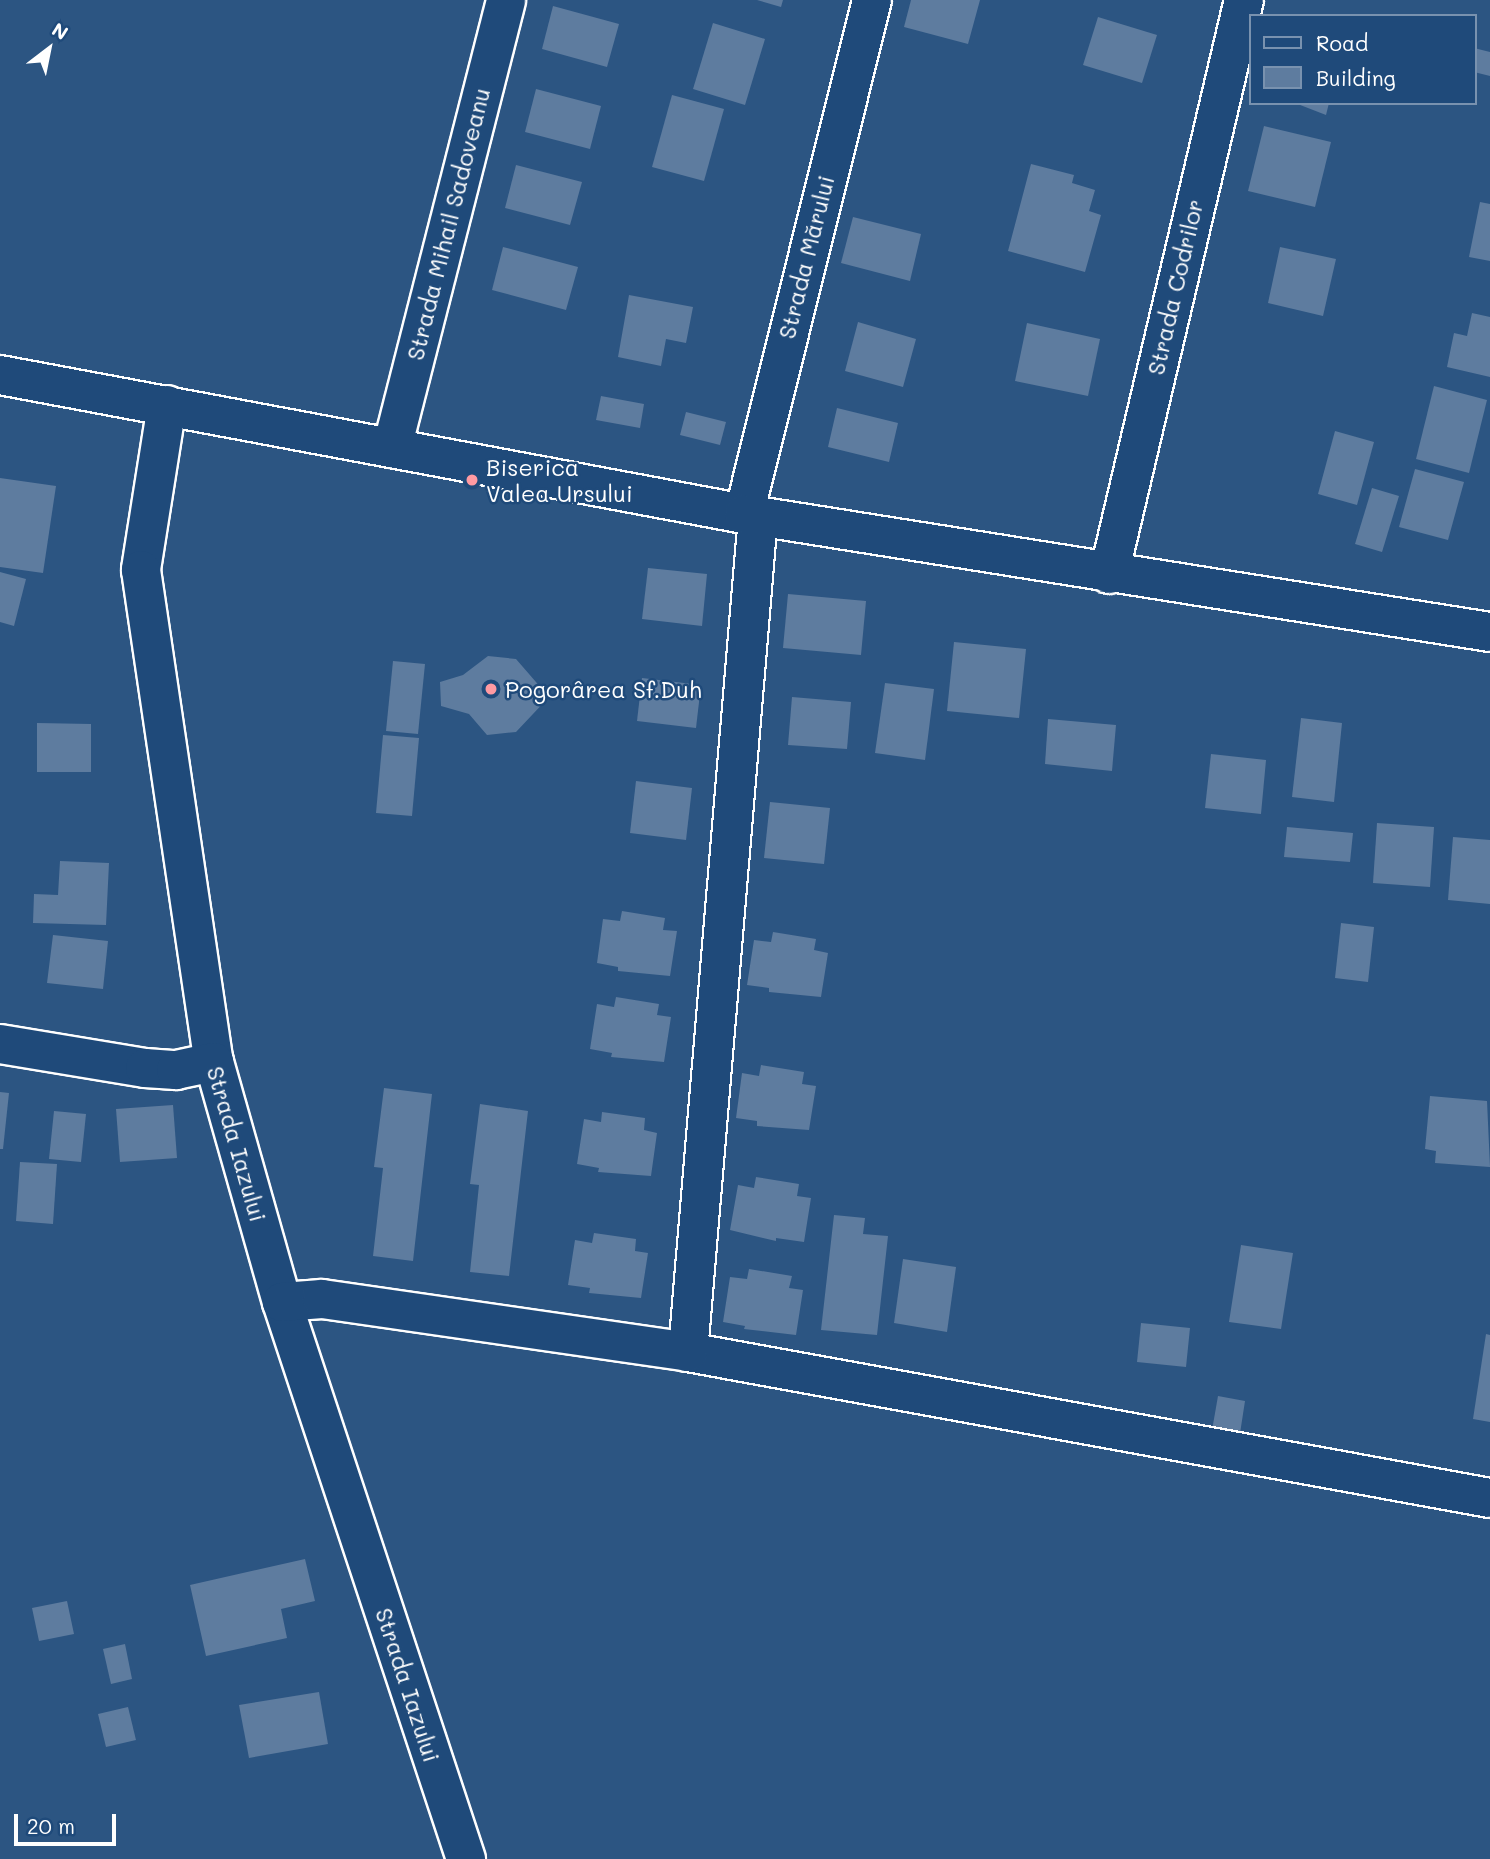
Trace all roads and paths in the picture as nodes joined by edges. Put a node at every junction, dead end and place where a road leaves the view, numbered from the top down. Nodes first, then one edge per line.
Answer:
1 (506, 0) edge
2 (872, 0) edge
3 (1244, 0) edge
4 (0, 375) edge
5 (167, 405) junction
6 (392, 449) junction
7 (751, 515) junction
8 (1109, 574) junction
9 (1490, 632) edge
10 (0, 1044) edge
11 (214, 1062) junction
12 (282, 1302) junction
13 (688, 1352) junction
14 (1490, 1498) edge
15 (466, 1859) edge

1 - 6 street, Strada Mihail Sadoveanu
2 - 7 street, Strada Mărului
3 - 8 street, Strada Codrilor
4 - 5 street
5 - 6 street
5 - 11 street, Strada Iazului
6 - 7 street
7 - 8 street
7 - 13 street, Strada Mărului
8 - 9 street
10 - 11 street
11 - 12 street, Strada Iazului
12 - 13 street
12 - 15 street, Strada Iazului
13 - 14 street

